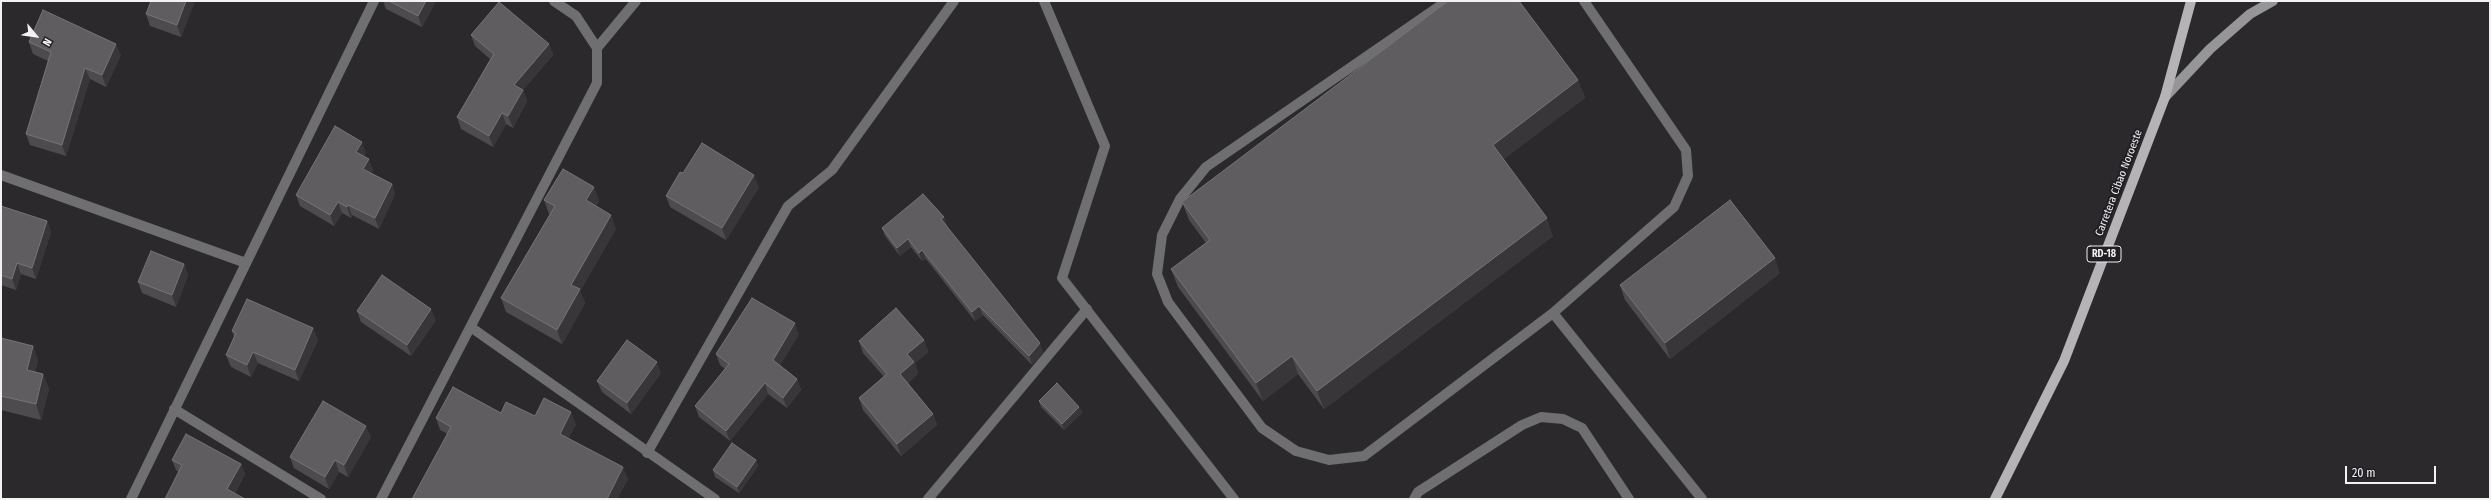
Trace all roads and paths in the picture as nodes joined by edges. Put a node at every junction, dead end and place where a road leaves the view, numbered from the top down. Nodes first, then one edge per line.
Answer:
1 (374, 1) edge
2 (554, 1) edge
3 (636, 1) edge
4 (954, 1) edge
5 (1044, 1) edge
6 (1447, 1) edge
7 (1584, 1) edge
8 (2191, 1) edge
9 (2273, 1) edge
10 (597, 48) junction
11 (2165, 97) junction
12 (1, 175) edge
13 (246, 263) junction
14 (1086, 309) junction
15 (1554, 313) junction
16 (472, 328) junction
17 (174, 409) junction
18 (647, 452) junction
19 (131, 499) edge
20 (321, 499) edge
21 (381, 499) edge
22 (715, 499) edge
23 (928, 499) edge
24 (1234, 499) edge
25 (1414, 499) edge
26 (1629, 499) edge
27 (1702, 499) edge
28 (1995, 499) edge

1 - 13 street
2 - 10 street
3 - 10 street
4 - 18 street
5 - 14 street
6 - 15 street
7 - 15 street
8 - 11 main road, Carretera Cibao Noroeste / RD-18
9 - 11 main road
10 - 16 street
11 - 28 main road, Carretera Cibao Noroeste / RD-18
12 - 13 street
13 - 17 street
14 - 23 street
14 - 24 street
15 - 27 street
16 - 18 street
16 - 21 street
17 - 19 street
17 - 20 street
18 - 22 street
25 - 26 street

